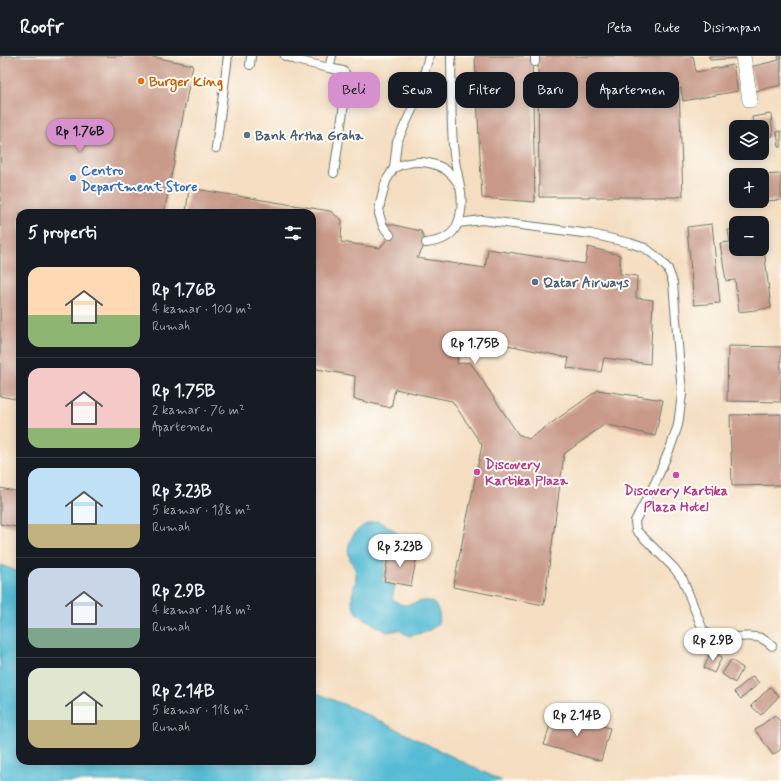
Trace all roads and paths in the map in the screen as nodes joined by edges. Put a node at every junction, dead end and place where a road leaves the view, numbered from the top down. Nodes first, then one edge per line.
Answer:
1 (228, 56) edge
2 (251, 56) edge
3 (285, 56) edge
4 (332, 56) edge
5 (429, 56) edge
6 (451, 56) edge
7 (743, 56) edge
8 (250, 65) dead end
9 (329, 68) junction
10 (750, 100) dead end
11 (216, 148) dead end
12 (394, 168) junction
13 (334, 173) dead end
14 (461, 189) junction
15 (458, 223) junction
16 (390, 235) dead end
17 (426, 243) dead end
18 (772, 646) dead end

1 - 11 lane
2 - 8 lane
3 - 9 lane
4 - 9 lane
5 - 12 lane
6 - 14 lane
7 - 10 street
9 - 13 lane
12 - 14 lane
12 - 16 lane
14 - 15 lane
15 - 17 lane
15 - 18 lane

